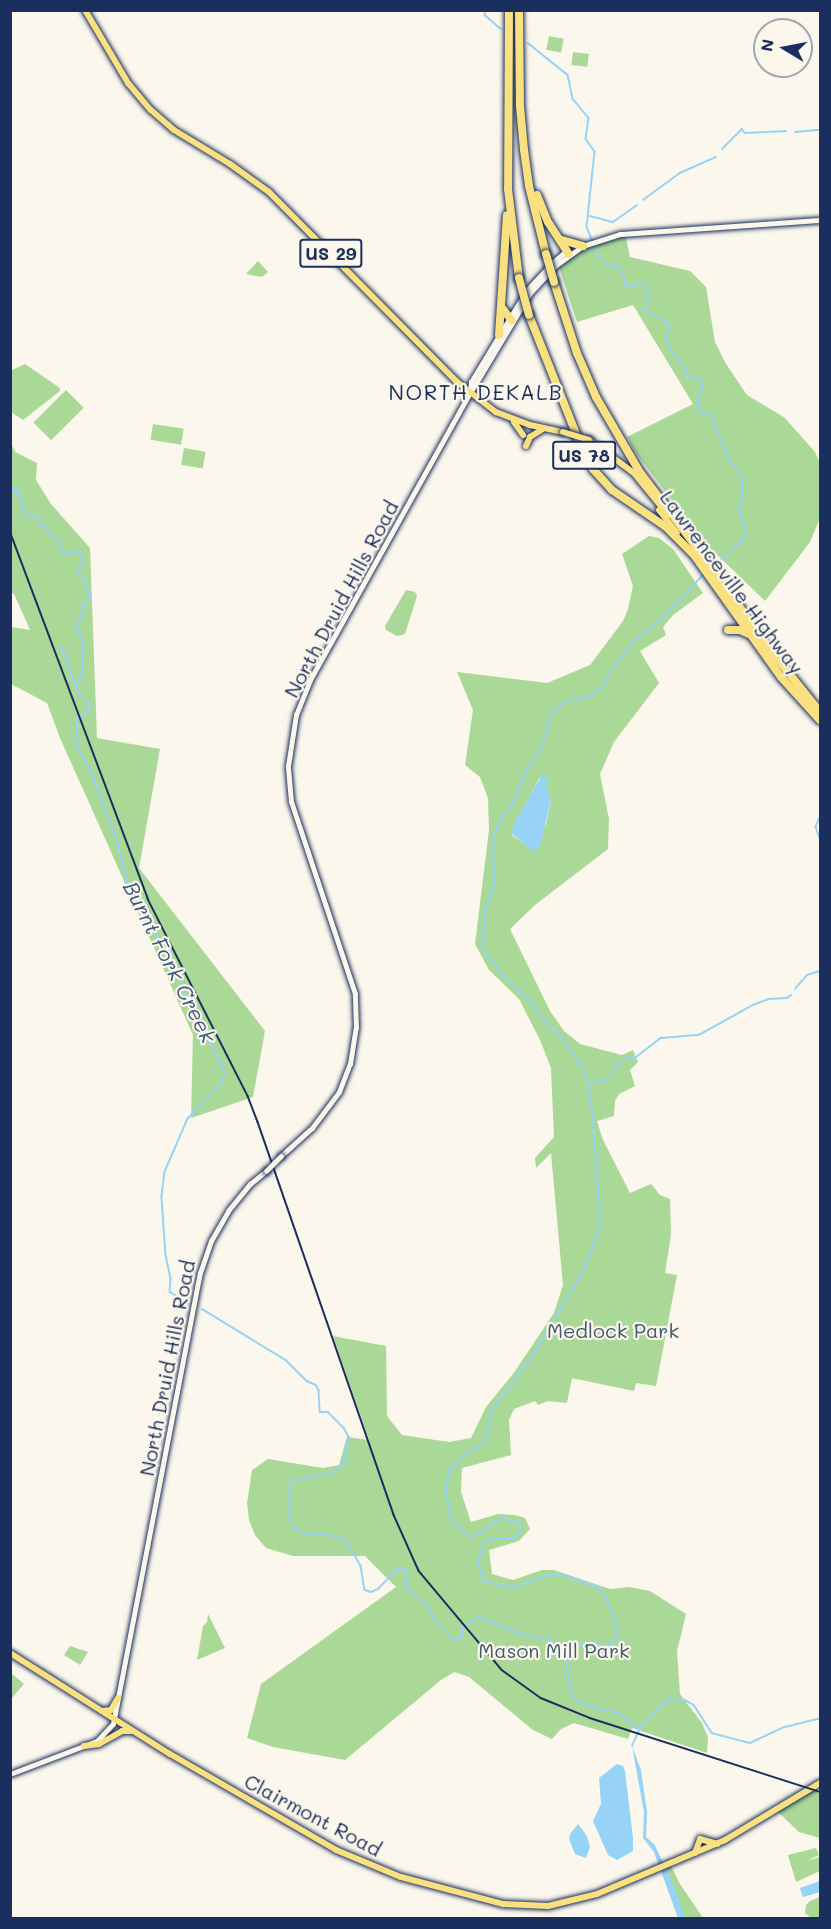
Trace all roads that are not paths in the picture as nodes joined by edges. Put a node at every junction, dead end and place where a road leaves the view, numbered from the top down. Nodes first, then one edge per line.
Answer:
1 (85, 10) edge
2 (509, 10) edge
3 (519, 10) edge
4 (524, 150) junction
5 (508, 189) junction
6 (820, 220) edge
7 (561, 240) junction
8 (586, 245) junction
9 (569, 254) junction
10 (502, 307) junction
11 (510, 319) junction
12 (498, 335) junction
13 (470, 393) junction
14 (512, 419) junction
15 (543, 429) junction
16 (523, 435) dead end
17 (526, 446) dead end
18 (619, 461) junction
19 (678, 525) junction
20 (694, 555) junction
21 (705, 565) junction
22 (716, 577) junction
23 (734, 610) junction
24 (752, 636) junction
25 (820, 712) edge
26 (820, 720) edge
27 (10, 1653) edge
28 (118, 1698) junction
29 (99, 1710) junction
30 (114, 1720) junction
31 (133, 1732) junction
32 (84, 1746) junction
33 (10, 1774) edge
34 (820, 1783) edge
35 (717, 1844) junction
36 (695, 1853) junction

1 - 13 main road, Lawrenceville Highway / US 29
2 - 5 highway, US 78
3 - 4 highway, US 78
4 - 7 highway
4 - 19 highway, US 78, bridge
5 - 10 highway
5 - 20 highway, US 78, bridge
6 - 8 main road, North Druid Hills Road
7 - 8 highway
7 - 9 highway
8 - 9 main road, North Druid Hills Road
9 - 11 main road, North Druid Hills Road
10 - 11 highway
10 - 12 highway
11 - 12 main road, North Druid Hills Road
11 - 13 main road, North Druid Hills Road
12 - 13 main road, North Druid Hills Road
13 - 14 main road, Lawrenceville Highway / US 29
13 - 28 main road, North Druid Hills Road, bridge
14 - 15 main road, Lawrenceville Highway / US 29
14 - 16 main road
15 - 17 main road
15 - 18 main road, Lawrenceville Highway / US 29, bridge
18 - 19 main road, Lawrenceville Highway / US 29
18 - 20 main road, Lawrenceville Highway / US 29
19 - 21 highway, Lawrenceville Highway / US 29
20 - 21 highway, Lawrenceville Highway / US 29
21 - 22 highway, Lawrenceville Highway / US 29
22 - 23 highway, Lawrenceville Highway / US 29
22 - 25 highway, Lawrenceville Highway / US 29
23 - 24 highway, Lawrenceville Highway / US 29
23 - 24 highway
24 - 26 highway, Lawrenceville Highway / US 29
27 - 29 main road, Clairmont Road
28 - 29 main road
28 - 30 main road, North Druid Hills Road
29 - 30 main road, Clairmont Road
30 - 31 main road, Clairmont Road
30 - 32 main road
31 - 32 main road
31 - 36 main road, Clairmont Road
32 - 33 main road
34 - 35 main road, Clairmont Road
35 - 36 main road, Clairmont Road
35 - 36 main road

